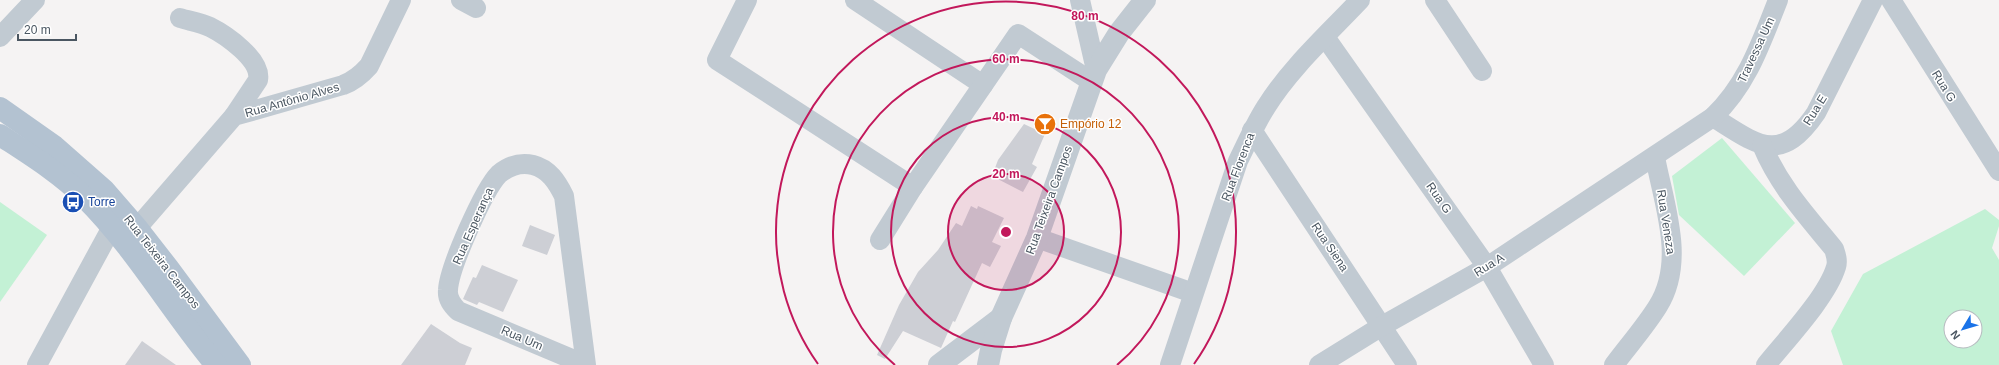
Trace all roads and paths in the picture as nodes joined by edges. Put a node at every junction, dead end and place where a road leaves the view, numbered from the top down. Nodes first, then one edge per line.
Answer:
1 (35, 0) edge
2 (401, 0) edge
3 (747, 0) edge
4 (855, 0) edge
5 (1080, 0) edge
6 (1145, 0) edge
7 (1360, 0) edge
8 (1435, 0) edge
9 (1778, 0) edge
10 (1873, 0) edge
11 (1891, 0) edge
12 (180, 18) dead end
13 (0, 37) edge
14 (1325, 37) junction
15 (1482, 72) dead end
16 (1094, 76) junction
17 (983, 85) junction
18 (0, 108) edge
19 (234, 116) junction
20 (1713, 118) junction
21 (1252, 130) junction
22 (0, 135) edge
23 (1762, 145) junction
24 (1655, 157) junction
25 (1999, 171) edge
26 (913, 187) junction
27 (112, 227) junction
28 (137, 228) junction
29 (1037, 238) junction
30 (880, 240) dead end
31 (1487, 267) junction
32 (1193, 293) junction
33 (458, 311) joint
34 (1002, 318) junction
35 (1382, 326) junction
36 (36, 365) edge
37 (216, 365) edge
38 (240, 365) edge
39 (586, 365) edge
40 (939, 365) edge
41 (988, 365) edge
42 (1170, 365) edge
43 (1319, 365) edge
44 (1407, 365) edge
45 (1544, 365) edge
46 (1614, 365) edge
47 (1766, 365) edge

1 - 13 street
2 - 19 street, Rua Antônio Alves
3 - 26 street
4 - 17 street
5 - 16 street
6 - 16 street, Rua Teixeira Campos
7 - 14 street, Rua Florenca
8 - 15 street
9 - 20 street, Travessa Um
10 - 23 street, Rua E
11 - 25 street, Rua G
12 - 19 street
14 - 21 street, Rua Florenca
14 - 31 street, Rua G
16 - 17 street
16 - 29 street, Rua Teixeira Campos
17 - 26 street
18 - 28 main road, Rua Teixeira Campos
19 - 28 street, Rua Antônio Alves
20 - 23 street
20 - 24 street, Travessa Um
21 - 32 street, Rua Florenca
21 - 35 street, Rua Siena
22 - 27 main road, Rua Teixeira Campos
23 - 47 street
24 - 31 street, Rua A
24 - 46 street, Rua Veneza
26 - 30 street
27 - 36 street
27 - 37 main road, Rua Teixeira Campos
28 - 38 main road, Rua Teixeira Campos
29 - 32 street
29 - 34 street, Rua Teixeira Campos
31 - 35 street, Rua A
31 - 45 street, Rua G
32 - 42 street, Rua Florenca
33 - 39 street, Rua Um
33 - 39 street, Rua Esperança
34 - 40 street, Rua Teixeira Campos
34 - 41 street, Rua Teixeira Campos
35 - 43 street, Rua A
35 - 44 street, Rua Siena

